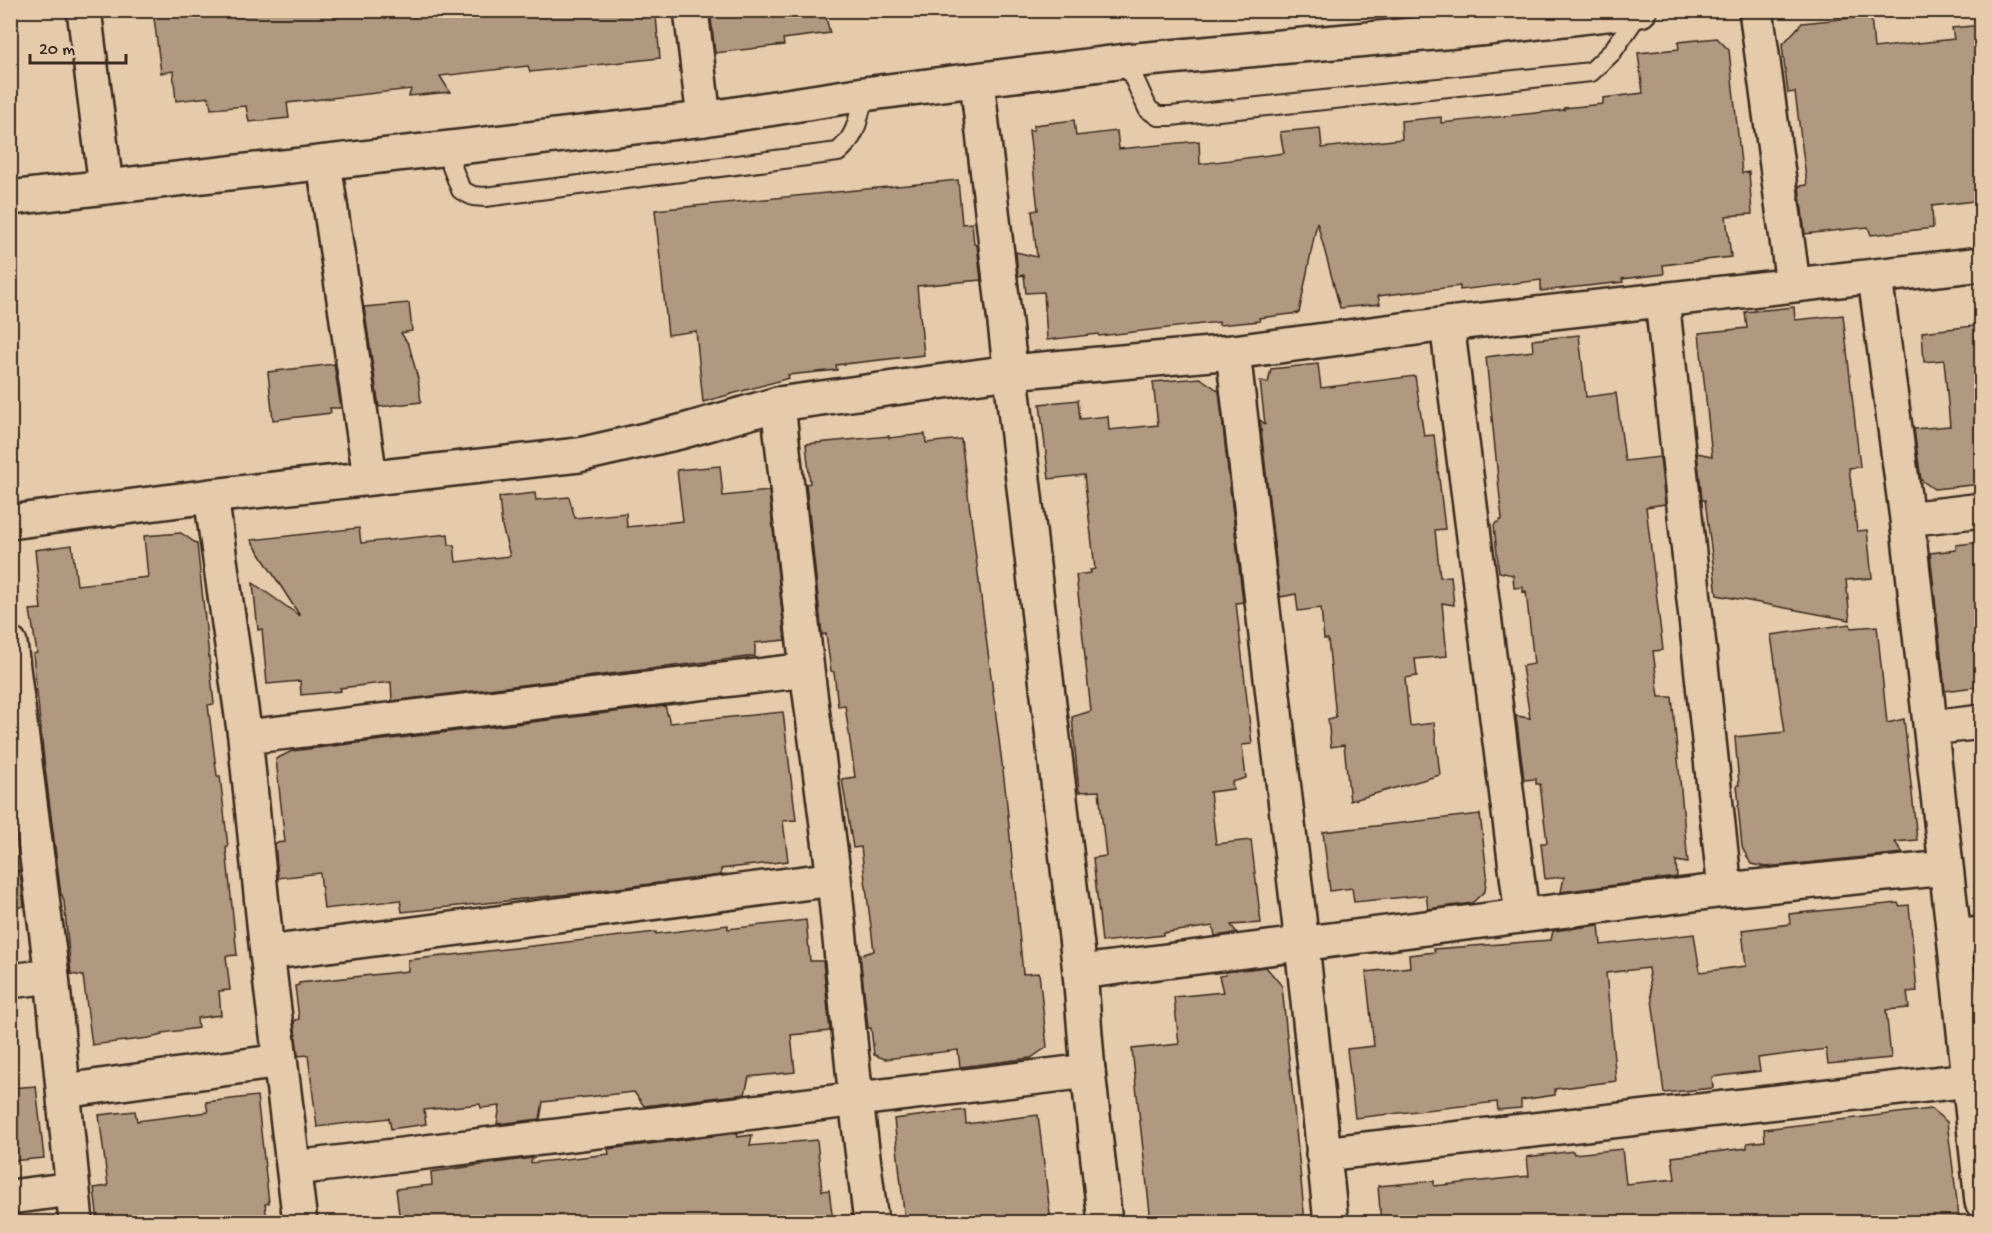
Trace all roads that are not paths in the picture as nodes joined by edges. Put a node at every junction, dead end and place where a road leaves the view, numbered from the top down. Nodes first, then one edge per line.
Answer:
1 (84, 10) edge
2 (691, 10) edge
3 (1640, 10) edge
4 (1756, 10) edge
5 (1488, 19) edge
6 (1126, 62) junction
7 (977, 81) junction
8 (864, 94) junction
9 (704, 119) junction
10 (445, 149) junction
11 (324, 163) junction
12 (106, 187) junction
13 (10, 198) edge
14 (1982, 264) edge
15 (1875, 277) junction
16 (1793, 284) junction
17 (1662, 300) junction
18 (1447, 324) junction
19 (1233, 352) junction
20 (1010, 372) junction
21 (778, 404) junction
22 (370, 477) junction
23 (211, 496) junction
24 (1982, 510) edge
25 (1907, 519) junction
26 (10, 522) edge
27 (10, 644) edge
28 (807, 670) junction
29 (1982, 722) edge
30 (1931, 728) junction
31 (245, 737) junction
32 (1946, 868) junction
33 (834, 879) junction
34 (1725, 890) junction
35 (1522, 915) junction
36 (1968, 936) edge
37 (1302, 944) junction
38 (267, 953) junction
39 (1080, 972) junction
40 (52, 976) junction
41 (10, 981) edge
42 (280, 1061) junction
43 (1088, 1071) junction
44 (1969, 1080) junction
45 (64, 1091) junction
46 (856, 1100) junction
47 (1323, 1154) junction
48 (1980, 1160) edge
49 (295, 1168) junction
50 (72, 1189) junction
51 (10, 1197) edge
52 (1982, 1202) edge
53 (76, 1222) edge
54 (300, 1222) edge
55 (872, 1222) edge
56 (1105, 1222) edge
57 (1331, 1222) edge

1 - 12 street
2 - 9 street
3 - 5 street
3 - 6 lane
4 - 16 street
5 - 6 street
6 - 7 street
7 - 8 street
7 - 20 street
8 - 9 street
8 - 10 lane
9 - 10 street
10 - 11 street
11 - 12 street
11 - 22 street
12 - 13 street
14 - 15 street
15 - 16 street
15 - 25 street
16 - 17 street
17 - 18 street
17 - 34 street
18 - 19 street
18 - 35 street
19 - 20 street
19 - 37 street
20 - 21 street
20 - 39 street
21 - 22 street
21 - 28 street
22 - 23 street
23 - 26 street
23 - 31 street
24 - 25 street
25 - 30 street
27 - 40 street
28 - 31 street
28 - 33 street
29 - 30 street
30 - 32 street
31 - 38 street
32 - 34 street
32 - 36 street
33 - 38 street
33 - 46 street
34 - 35 street
35 - 37 street
36 - 44 street
37 - 39 street
37 - 47 street
38 - 42 street
39 - 43 street
40 - 41 street
40 - 45 street
42 - 45 street
42 - 49 street
43 - 46 street
43 - 56 street
44 - 47 street
44 - 48 street
45 - 50 street
46 - 49 street
46 - 55 street
47 - 57 street
48 - 52 street
49 - 54 street
50 - 51 street
50 - 53 street

